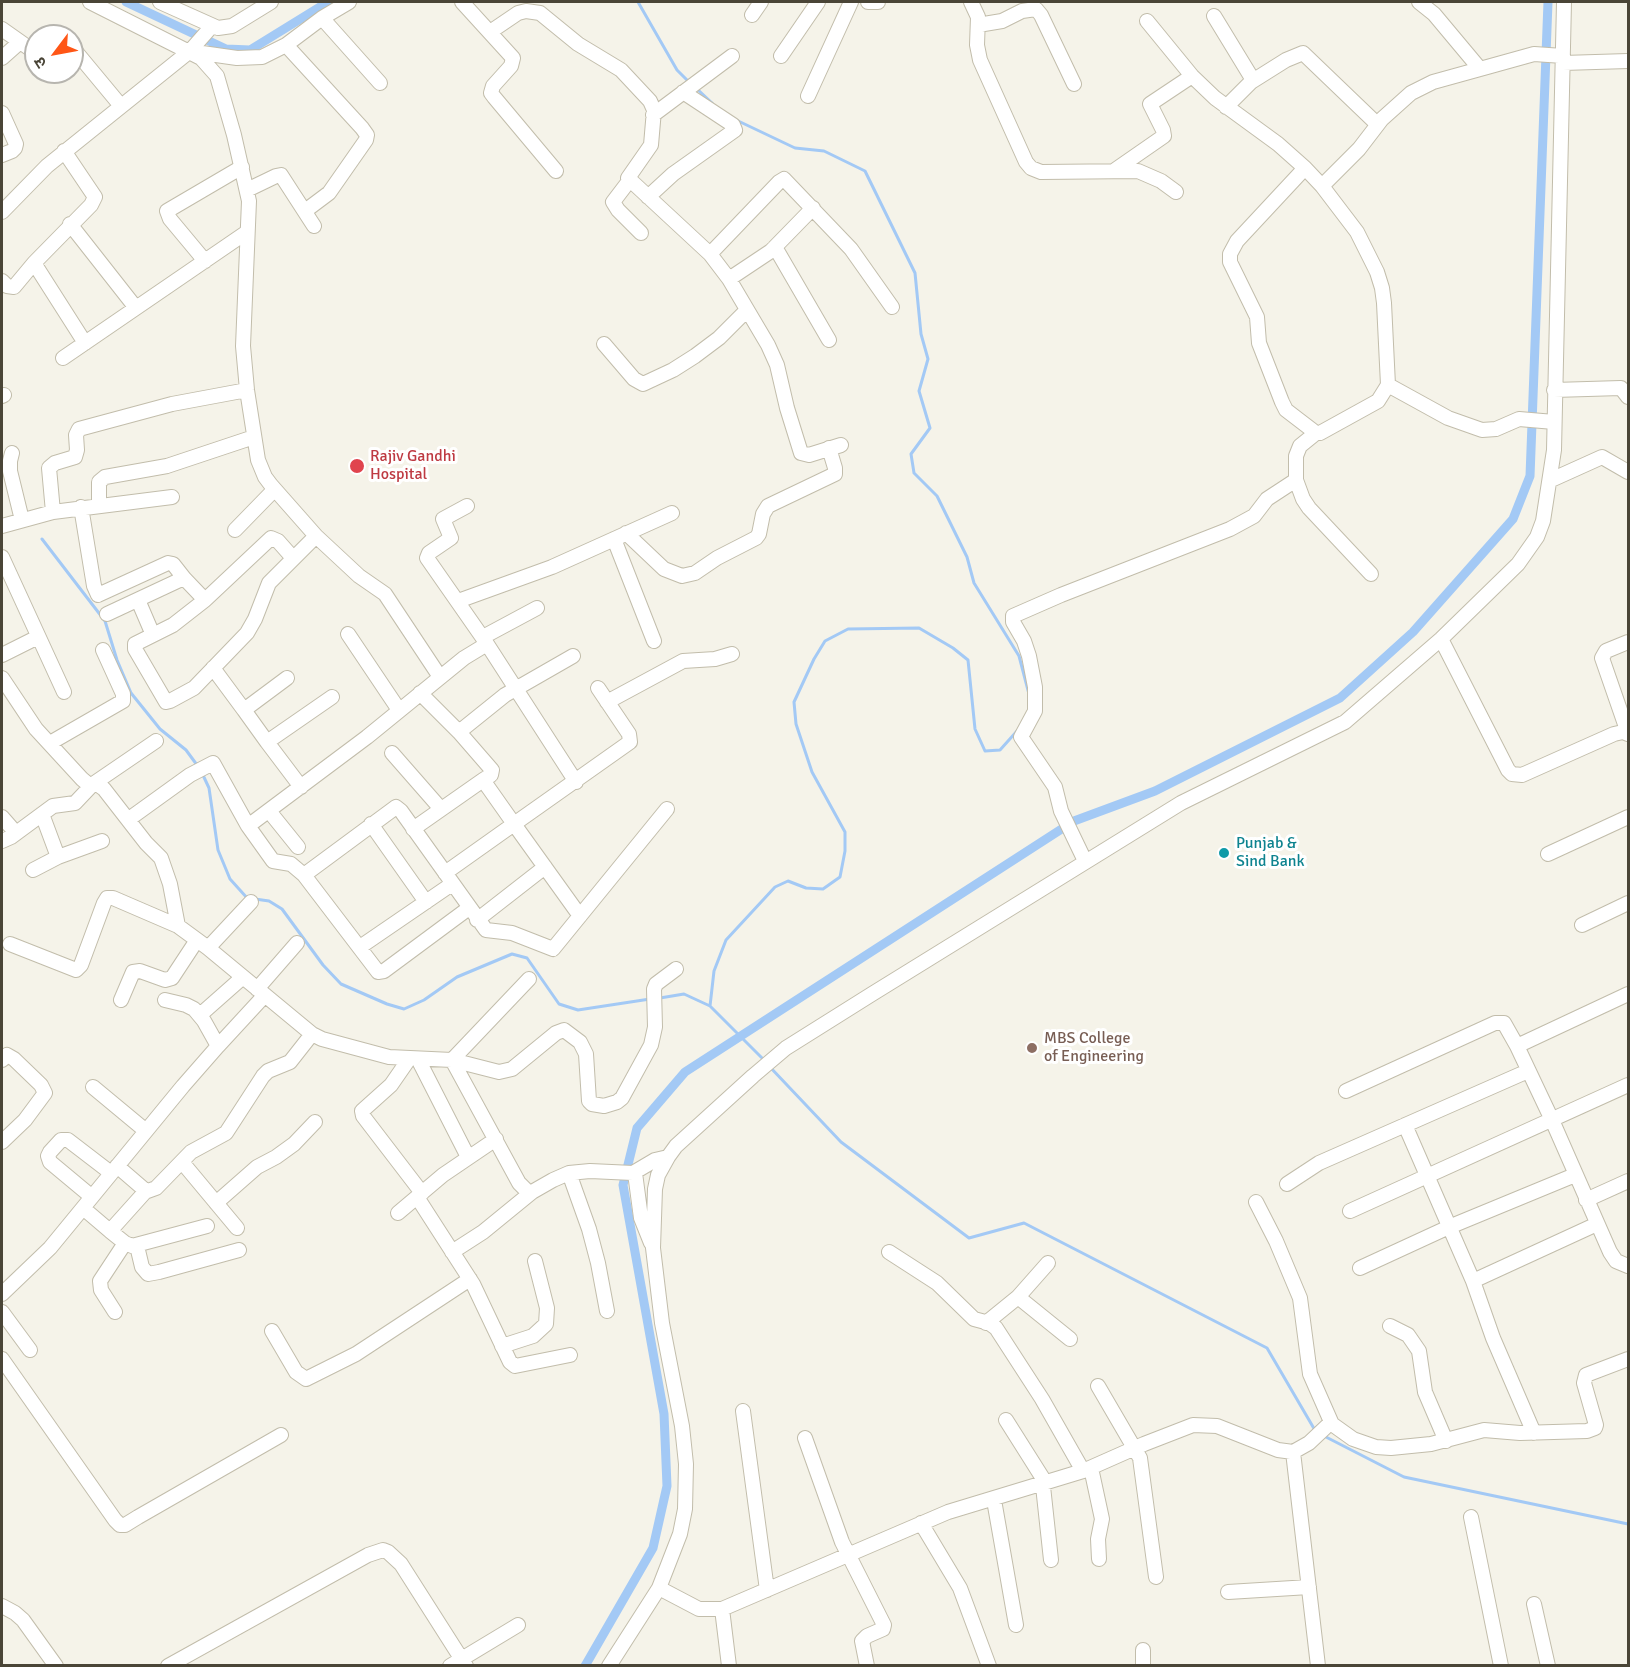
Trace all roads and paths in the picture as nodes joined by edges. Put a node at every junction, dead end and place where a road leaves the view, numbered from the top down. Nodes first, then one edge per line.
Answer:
1 (90, 2) edge
2 (160, 2) edge
3 (271, 2) edge
4 (349, 2) edge
5 (462, 2) edge
6 (761, 2) edge
7 (818, 2) edge
8 (851, 2) edge
9 (868, 2) edge
10 (878, 2) edge
11 (971, 2) edge
12 (1419, 2) edge
13 (1564, 2) edge
14 (251, 7) edge
15 (752, 15) dead end
16 (1214, 16) dead end
17 (322, 18) junction
18 (1147, 21) dead end
19 (978, 25) junction
20 (2, 29) edge
21 (490, 32) junction
22 (202, 38) junction
23 (20, 42) junction
24 (24, 45) edge
25 (286, 45) junction
26 (732, 56) dead end
27 (781, 56) dead end
28 (2, 58) edge
29 (1561, 58) junction
30 (84, 61) edge
31 (1629, 61) edge
32 (1480, 69) junction
33 (1192, 76) junction
34 (1253, 80) junction
35 (380, 83) dead end
36 (1074, 84) dead end
37 (689, 88) junction
38 (808, 96) dead end
39 (121, 106) junction
40 (1226, 107) junction
41 (2, 113) edge
42 (653, 115) junction
43 (1377, 124) junction
44 (64, 151) junction
45 (2, 155) edge
46 (242, 167) junction
47 (1305, 168) junction
48 (1115, 170) junction
49 (556, 171) dead end
50 (629, 181) junction
51 (1322, 186) junction
52 (247, 190) junction
53 (1176, 192) dead end
54 (648, 197) junction
55 (813, 208) junction
56 (305, 211) junction
57 (2, 212) edge
58 (70, 224) junction
59 (315, 226) dead end
60 (247, 232) junction
61 (641, 233) dead end
62 (774, 247) junction
63 (710, 254) junction
64 (205, 261) junction
65 (34, 263) junction
66 (729, 279) junction
67 (2, 281) edge
68 (891, 307) dead end
69 (136, 308) junction
70 (747, 310) junction
71 (829, 340) dead end
72 (85, 343) junction
73 (604, 344) dead end
74 (63, 358) dead end
75 (1388, 386) junction
76 (247, 390) junction
77 (1554, 390) junction
78 (1629, 397) edge
79 (1549, 421) junction
80 (1316, 433) junction
81 (254, 437) junction
82 (12, 453) dead end
83 (1629, 472) edge
84 (1296, 480) junction
85 (1551, 480) junction
86 (274, 490) junction
87 (172, 496) dead end
88 (99, 505) junction
89 (466, 506) dead end
90 (81, 507) junction
91 (53, 512) junction
92 (672, 513) dead end
93 (27, 519) junction
94 (2, 526) edge
95 (235, 530) dead end
96 (316, 536) junction
97 (620, 536) junction
98 (2, 557) edge
99 (293, 558) junction
100 (1371, 574) dead end
101 (184, 578) junction
102 (138, 600) junction
103 (205, 600) junction
104 (458, 601) junction
105 (537, 608) dead end
106 (107, 615) dead end
107 (348, 634) dead end
108 (153, 635) junction
109 (38, 637) junction
110 (1442, 639) junction
111 (485, 640) junction
112 (654, 641) dead end
113 (1629, 642) edge
114 (103, 650) dead end
115 (732, 654) dead end
116 (2, 655) edge
117 (573, 656) dead end
118 (213, 668) junction
119 (440, 677) junction
120 (2, 678) edge
121 (287, 678) dead end
122 (598, 688) dead end
123 (515, 689) junction
124 (64, 693) dead end
125 (420, 693) junction
126 (332, 697) dead end
127 (607, 702) junction
128 (244, 710) junction
129 (399, 710) junction
130 (1627, 726) edge
131 (459, 732) junction
132 (156, 741) dead end
133 (267, 742) junction
134 (50, 743) junction
135 (392, 753) dead end
136 (483, 780) junction
137 (576, 782) junction
138 (93, 784) junction
139 (301, 787) junction
140 (441, 809) junction
141 (667, 809) dead end
142 (269, 811) junction
143 (42, 814) junction
144 (2, 817) edge
145 (1629, 817) edge
146 (129, 819) junction
147 (371, 824) junction
148 (514, 824) junction
149 (248, 826) junction
150 (413, 829) junction
151 (16, 834) junction
152 (2, 841) edge
153 (102, 842) dead end
154 (298, 847) dead end
155 (1548, 854) dead end
156 (58, 857) junction
157 (1085, 861) junction
158 (545, 867) junction
159 (33, 870) dead end
160 (304, 875) junction
161 (448, 878) junction
162 (251, 902) dead end
163 (426, 902) junction
164 (1629, 903) edge
165 (469, 908) junction
166 (580, 916) junction
167 (477, 920) junction
168 (1582, 925) dead end
169 (178, 926) junction
170 (297, 943) dead end
171 (10, 944) dead end
172 (203, 944) junction
173 (360, 947) junction
174 (676, 969) dead end
175 (243, 977) junction
176 (529, 979) dead end
177 (261, 992) junction
178 (1629, 994) edge
179 (121, 1000) dead end
180 (165, 1000) dead end
181 (200, 1016) junction
182 (312, 1034) junction
183 (218, 1046) junction
184 (1517, 1046) junction
185 (413, 1059) junction
186 (2, 1060) edge
187 (452, 1060) junction
188 (1528, 1071) junction
189 (1629, 1085) edge
190 (93, 1087) dead end
191 (1346, 1090) dead end
192 (1552, 1120) junction
193 (315, 1122) dead end
194 (1405, 1125) junction
195 (146, 1131) junction
196 (496, 1139) junction
197 (2, 1142) edge
198 (668, 1156) junction
199 (468, 1158) junction
200 (182, 1162) junction
201 (114, 1170) junction
202 (570, 1173) junction
203 (633, 1173) junction
204 (1575, 1175) junction
205 (1427, 1177) junction
206 (1629, 1181) edge
207 (1287, 1184) dead end
208 (146, 1191) junction
209 (532, 1192) junction
210 (419, 1195) junction
211 (1586, 1200) junction
212 (87, 1202) junction
213 (1256, 1202) dead end
214 (216, 1203) junction
215 (1350, 1211) dead end
216 (398, 1213) dead end
217 (1597, 1224) junction
218 (207, 1226) dead end
219 (1449, 1227) junction
220 (237, 1228) dead end
221 (110, 1231) junction
222 (131, 1245) junction
223 (653, 1248) junction
224 (239, 1250) dead end
225 (452, 1252) junction
226 (889, 1252) dead end
227 (535, 1261) dead end
228 (1048, 1263) dead end
229 (1629, 1266) edge
230 (1360, 1268) dead end
231 (470, 1279) junction
232 (1473, 1281) junction
233 (2, 1294) edge
234 (1018, 1297) junction
235 (607, 1311) dead end
236 (2, 1312) edge
237 (115, 1312) dead end
238 (986, 1323) junction
239 (1390, 1326) dead end
240 (272, 1331) dead end
241 (1070, 1339) dead end
242 (502, 1346) junction
243 (30, 1350) dead end
244 (570, 1355) dead end
245 (2, 1359) edge
246 (1629, 1359) edge
247 (1098, 1386) dead end
248 (743, 1411) dead end
249 (1006, 1420) dead end
250 (1330, 1425) junction
251 (1534, 1433) junction
252 (281, 1435) dead end
253 (805, 1438) dead end
254 (1446, 1441) junction
255 (1136, 1448) junction
256 (1293, 1452) junction
257 (1087, 1470) junction
258 (1043, 1482) junction
259 (994, 1500) junction
260 (1471, 1517) dead end
261 (921, 1523) junction
262 (849, 1556) junction
263 (1099, 1559) dead end
264 (1051, 1560) dead end
265 (1156, 1577) dead end
266 (1309, 1587) junction
267 (659, 1588) junction
268 (766, 1590) junction
269 (1228, 1592) dead end
270 (1534, 1604) dead end
271 (2, 1606) edge
272 (722, 1610) junction
273 (518, 1625) dead end
274 (1016, 1625) dead end
275 (1143, 1650) dead end
276 (459, 1663) edge
277 (56, 1665) edge
278 (168, 1665) edge
279 (609, 1665) edge
280 (729, 1665) edge
281 (867, 1665) edge
282 (989, 1665) edge
283 (1143, 1665) edge
284 (1318, 1665) edge
285 (1501, 1665) edge
286 (1548, 1665) edge

1 - 22 street
2 - 22 street
3 - 14 street
4 - 17 street
5 - 21 street
6 - 15 street
7 - 27 street
8 - 38 street
9 - 10 street
11 - 19 street
12 - 32 street
13 - 29 street
14 - 22 street
16 - 34 street
17 - 25 street
17 - 35 street
18 - 33 street
19 - 36 street
19 - 48 street
20 - 23 street
21 - 42 street
21 - 49 street
22 - 25 street
22 - 39 street
22 - 46 street
23 - 24 street
23 - 28 street
25 - 56 street
26 - 37 street
29 - 31 street
29 - 32 street
29 - 77 street
30 - 39 street
32 - 43 street
33 - 40 street
33 - 48 street
34 - 40 street
34 - 43 street
37 - 42 street
37 - 54 street
39 - 44 street
40 - 47 street
41 - 45 street
42 - 50 street
43 - 51 street
44 - 57 street
44 - 58 street
46 - 52 street
46 - 64 street
47 - 51 street
47 - 80 street
48 - 53 street
50 - 54 street
50 - 61 street
51 - 75 street
52 - 56 street
52 - 60 street
54 - 63 street
55 - 62 street
55 - 63 street
55 - 68 street
56 - 59 street
58 - 65 street
58 - 69 street
60 - 64 street
60 - 76 street
62 - 66 street
62 - 71 street
63 - 66 street
64 - 69 street
65 - 67 street
65 - 72 street
66 - 70 street
69 - 72 street
70 - 73 street
70 - 97 street
72 - 74 street
75 - 79 street
75 - 80 street
76 - 81 street
76 - 91 street
77 - 78 street
77 - 79 street
79 - 85 street
80 - 84 street
81 - 86 street
81 - 88 street
82 - 93 street
83 - 85 street
84 - 100 street
84 - 157 street
85 - 110 street
86 - 95 street
86 - 96 street
87 - 88 street
88 - 90 street
89 - 104 street
90 - 91 street
90 - 101 street
91 - 93 street
92 - 97 street
93 - 94 street
96 - 99 street
96 - 119 street
97 - 104 street
97 - 112 street
98 - 109 street
99 - 103 street
99 - 118 street
101 - 102 street
101 - 103 street
102 - 106 street
102 - 108 street
103 - 108 street
104 - 111 street
105 - 111 street
107 - 129 street
108 - 118 street
109 - 116 street
109 - 124 street
110 - 130 street
110 - 157 street
111 - 119 street
111 - 123 street
113 - 130 street
114 - 134 street
115 - 127 street
117 - 123 street
118 - 128 street
119 - 125 street
120 - 134 street
121 - 128 street
122 - 127 street
123 - 131 street
123 - 137 street
125 - 129 street
125 - 131 street
126 - 133 street
127 - 137 street
128 - 133 street
129 - 139 street
131 - 136 street
132 - 138 street
133 - 139 street
134 - 138 street
135 - 140 street
136 - 140 street
136 - 148 street
137 - 148 street
138 - 143 street
138 - 146 street
139 - 142 street
140 - 150 street
141 - 166 street
142 - 149 street
142 - 154 street
143 - 151 street
143 - 156 street
144 - 151 street
145 - 155 street
146 - 149 street
146 - 169 street
147 - 150 street
147 - 160 street
147 - 163 street
148 - 158 street
148 - 161 street
149 - 160 street
150 - 161 street
151 - 152 street
153 - 156 street
156 - 159 street
157 - 198 street
158 - 166 street
158 - 167 street
160 - 173 street
161 - 163 street
161 - 165 street
162 - 172 street
163 - 173 street
164 - 168 street
165 - 167 street
165 - 173 street
166 - 167 street
169 - 171 street
169 - 172 street
170 - 177 street
172 - 175 street
172 - 179 street
174 - 187 street
175 - 177 street
175 - 181 street
176 - 187 street
177 - 182 street
177 - 183 street
178 - 184 street
180 - 181 street
181 - 183 street
182 - 185 street
182 - 200 street
183 - 195 street
184 - 188 street
184 - 191 street
185 - 187 street
185 - 199 street
185 - 210 street
186 - 197 street
187 - 196 street
188 - 192 street
188 - 194 street
189 - 192 street
190 - 195 street
192 - 204 street
192 - 205 street
193 - 214 street
194 - 205 street
194 - 207 street
195 - 201 street
196 - 199 street
196 - 209 street
198 - 203 street
198 - 223 street
199 - 210 street
200 - 208 street
200 - 214 street
201 - 208 street
201 - 212 street
201 - 212 street
202 - 203 street
202 - 209 street
202 - 235 street
203 - 223 street
204 - 211 street
204 - 219 street
205 - 215 street
205 - 219 street
206 - 211 street
208 - 221 street
209 - 225 street
210 - 216 street
210 - 225 street
211 - 217 street
212 - 221 street
212 - 233 street
213 - 250 street
214 - 220 street
217 - 229 street
217 - 232 street
218 - 222 street
219 - 230 street
219 - 232 street
221 - 222 street
222 - 224 street
222 - 237 street
223 - 267 street
225 - 231 street
226 - 238 street
227 - 242 street
228 - 234 street
231 - 240 street
231 - 242 street
232 - 251 street
234 - 238 street
234 - 241 street
236 - 243 street
238 - 257 street
239 - 254 street
242 - 244 street
245 - 252 street
246 - 251 street
247 - 255 street
248 - 268 street
249 - 258 street
250 - 254 street
250 - 256 street
251 - 254 street
253 - 262 street
255 - 256 street
255 - 257 street
255 - 265 street
256 - 266 street
257 - 258 street
257 - 263 street
258 - 259 street
258 - 264 street
259 - 261 street
259 - 274 street
260 - 285 street
261 - 262 street
261 - 282 street
262 - 268 street
262 - 281 street
266 - 269 street
266 - 284 street
267 - 272 street
267 - 279 street
268 - 272 street
270 - 286 street
271 - 277 street
272 - 280 street
273 - 276 street
275 - 283 street
276 - 278 street

